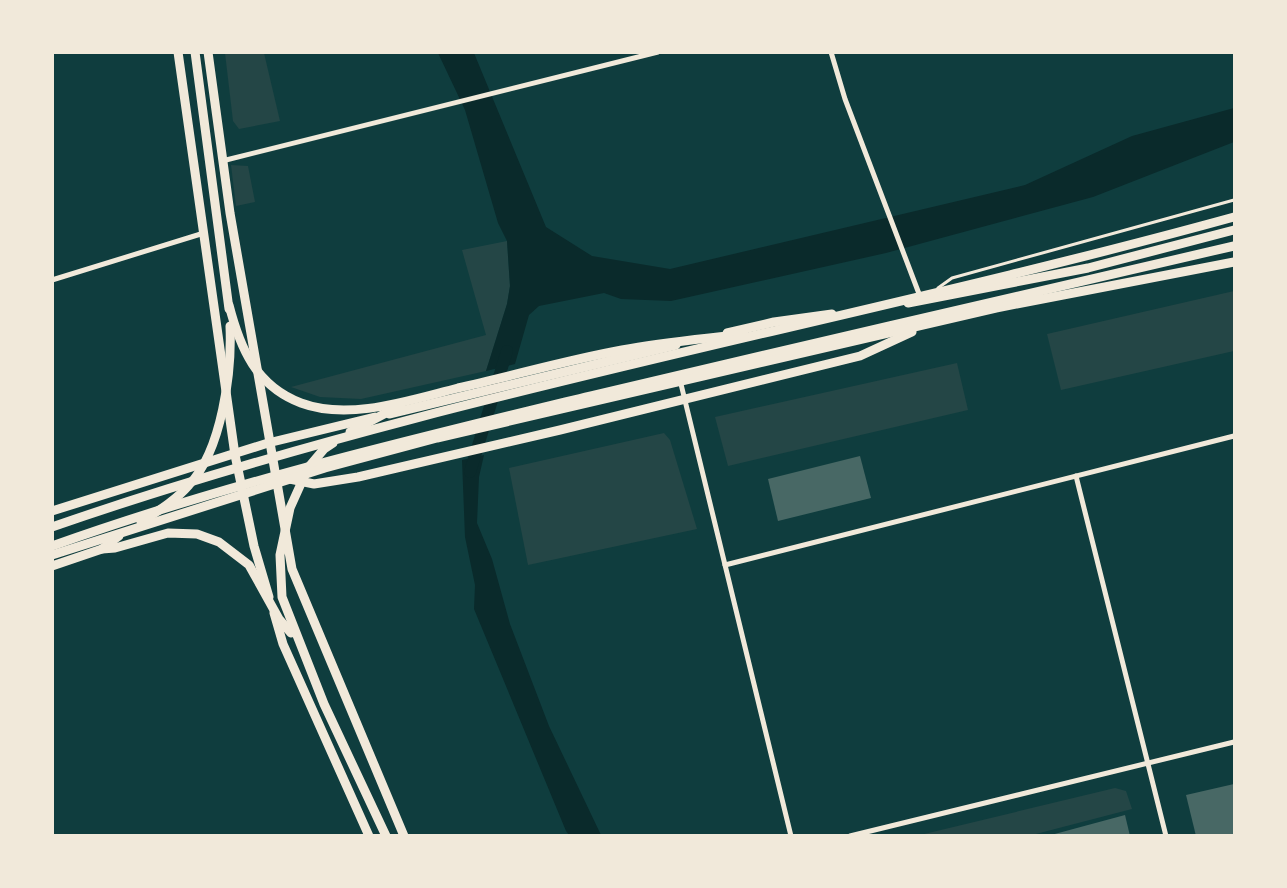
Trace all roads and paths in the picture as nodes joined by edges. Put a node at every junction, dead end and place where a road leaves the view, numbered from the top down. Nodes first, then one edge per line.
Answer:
1 (178, 52) edge
2 (195, 52) edge
3 (208, 52) edge
4 (658, 52) edge
5 (831, 52) edge
6 (222, 161) junction
7 (1234, 200) edge
8 (1234, 217) edge
9 (1234, 230) edge
10 (204, 233) junction
11 (1234, 246) edge
12 (1234, 262) edge
13 (52, 280) edge
14 (922, 301) junction
15 (229, 305) junction
16 (930, 324) junction
17 (791, 328) junction
18 (679, 375) junction
19 (420, 397) junction
20 (1234, 436) edge
21 (268, 443) junction
22 (235, 455) junction
23 (275, 476) junction
24 (1076, 476) junction
25 (243, 485) junction
26 (52, 511) edge
27 (52, 527) edge
28 (52, 546) edge
29 (102, 549) junction
30 (52, 555) edge
31 (725, 565) junction
32 (52, 566) edge
33 (298, 641) junction
34 (1234, 742) edge
35 (1149, 763) junction
36 (369, 836) edge
37 (386, 836) edge
38 (404, 836) edge
39 (791, 836) edge
40 (850, 836) edge
41 (1166, 836) edge

1 - 10 main road
2 - 15 main road
3 - 6 main road
4 - 6 street
5 - 14 street
6 - 21 main road
7 - 14 lane
8 - 17 main road
9 - 14 main road
10 - 13 street
10 - 22 main road
11 - 18 main road
12 - 16 main road
14 - 21 main road
15 - 19 main road
15 - 29 main road
16 - 23 main road
16 - 30 main road
17 - 19 main road
17 - 27 main road
18 - 23 main road
18 - 31 street
19 - 33 main road
20 - 24 street
21 - 22 main road
21 - 23 main road
22 - 25 main road
22 - 26 main road
23 - 25 main road
23 - 38 main road
24 - 31 street
24 - 35 street
25 - 28 main road
25 - 36 main road
29 - 32 main road
29 - 33 main road
31 - 39 street
33 - 37 main road
34 - 35 street
35 - 40 street
35 - 41 street

